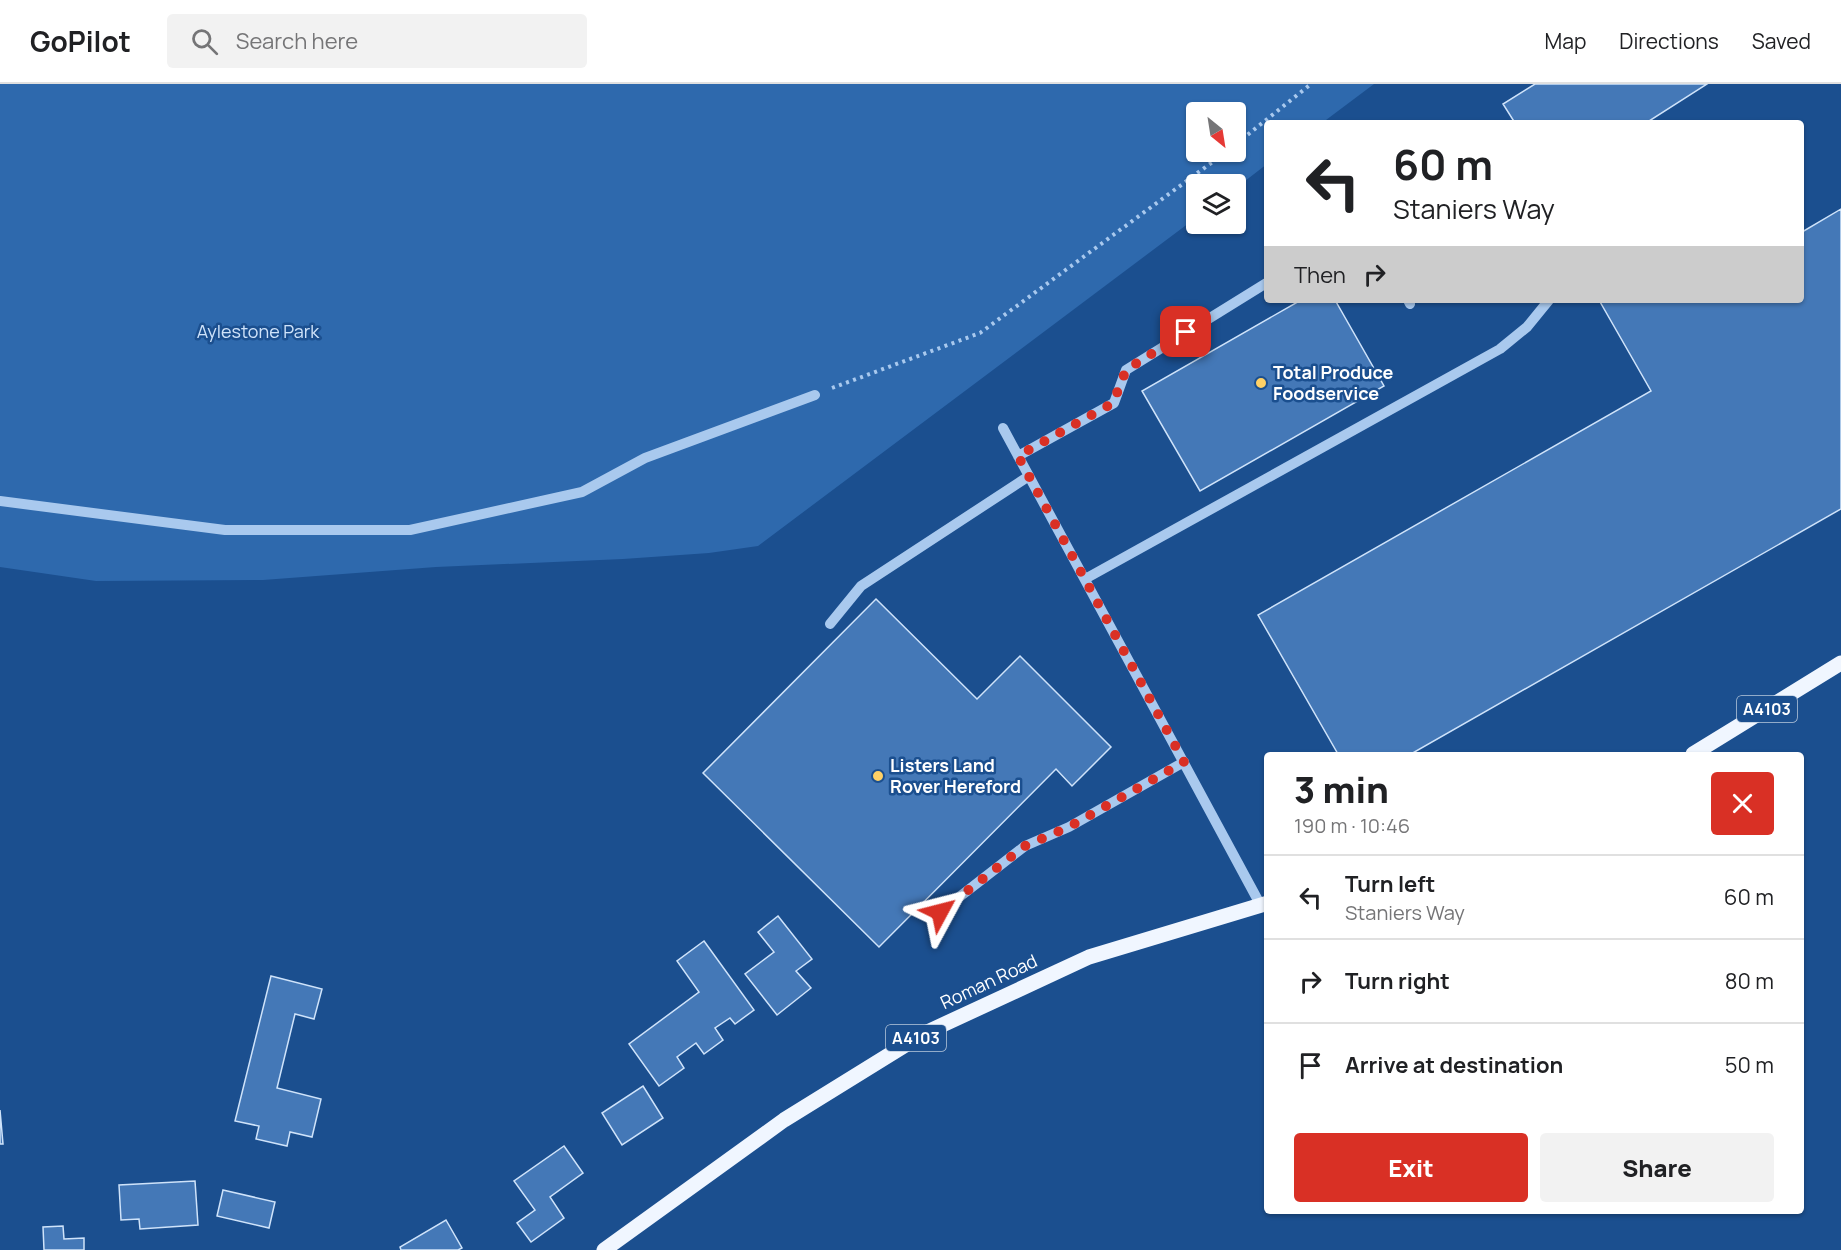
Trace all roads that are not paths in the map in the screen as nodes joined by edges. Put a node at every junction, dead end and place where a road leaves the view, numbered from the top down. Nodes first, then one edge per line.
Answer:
1 (1264, 284) edge
2 (1547, 303) edge
3 (815, 394) road end
4 (1003, 428) dead end
5 (1018, 456) junction
6 (1029, 476) junction
7 (0, 501) edge
8 (1084, 579) junction
9 (830, 624) dead end
10 (1841, 663) edge
11 (1696, 752) edge
12 (1184, 762) junction
13 (1264, 904) edge
14 (940, 912) dead end
15 (604, 1250) edge

1 - 5 lane
2 - 8 lane
3 - 7 lane
4 - 5 lane
5 - 6 lane
6 - 8 lane
6 - 9 lane
8 - 12 lane
10 - 11 main road, A4103
12 - 13 lane
12 - 14 lane
13 - 15 main road, Roman Road / A4103

